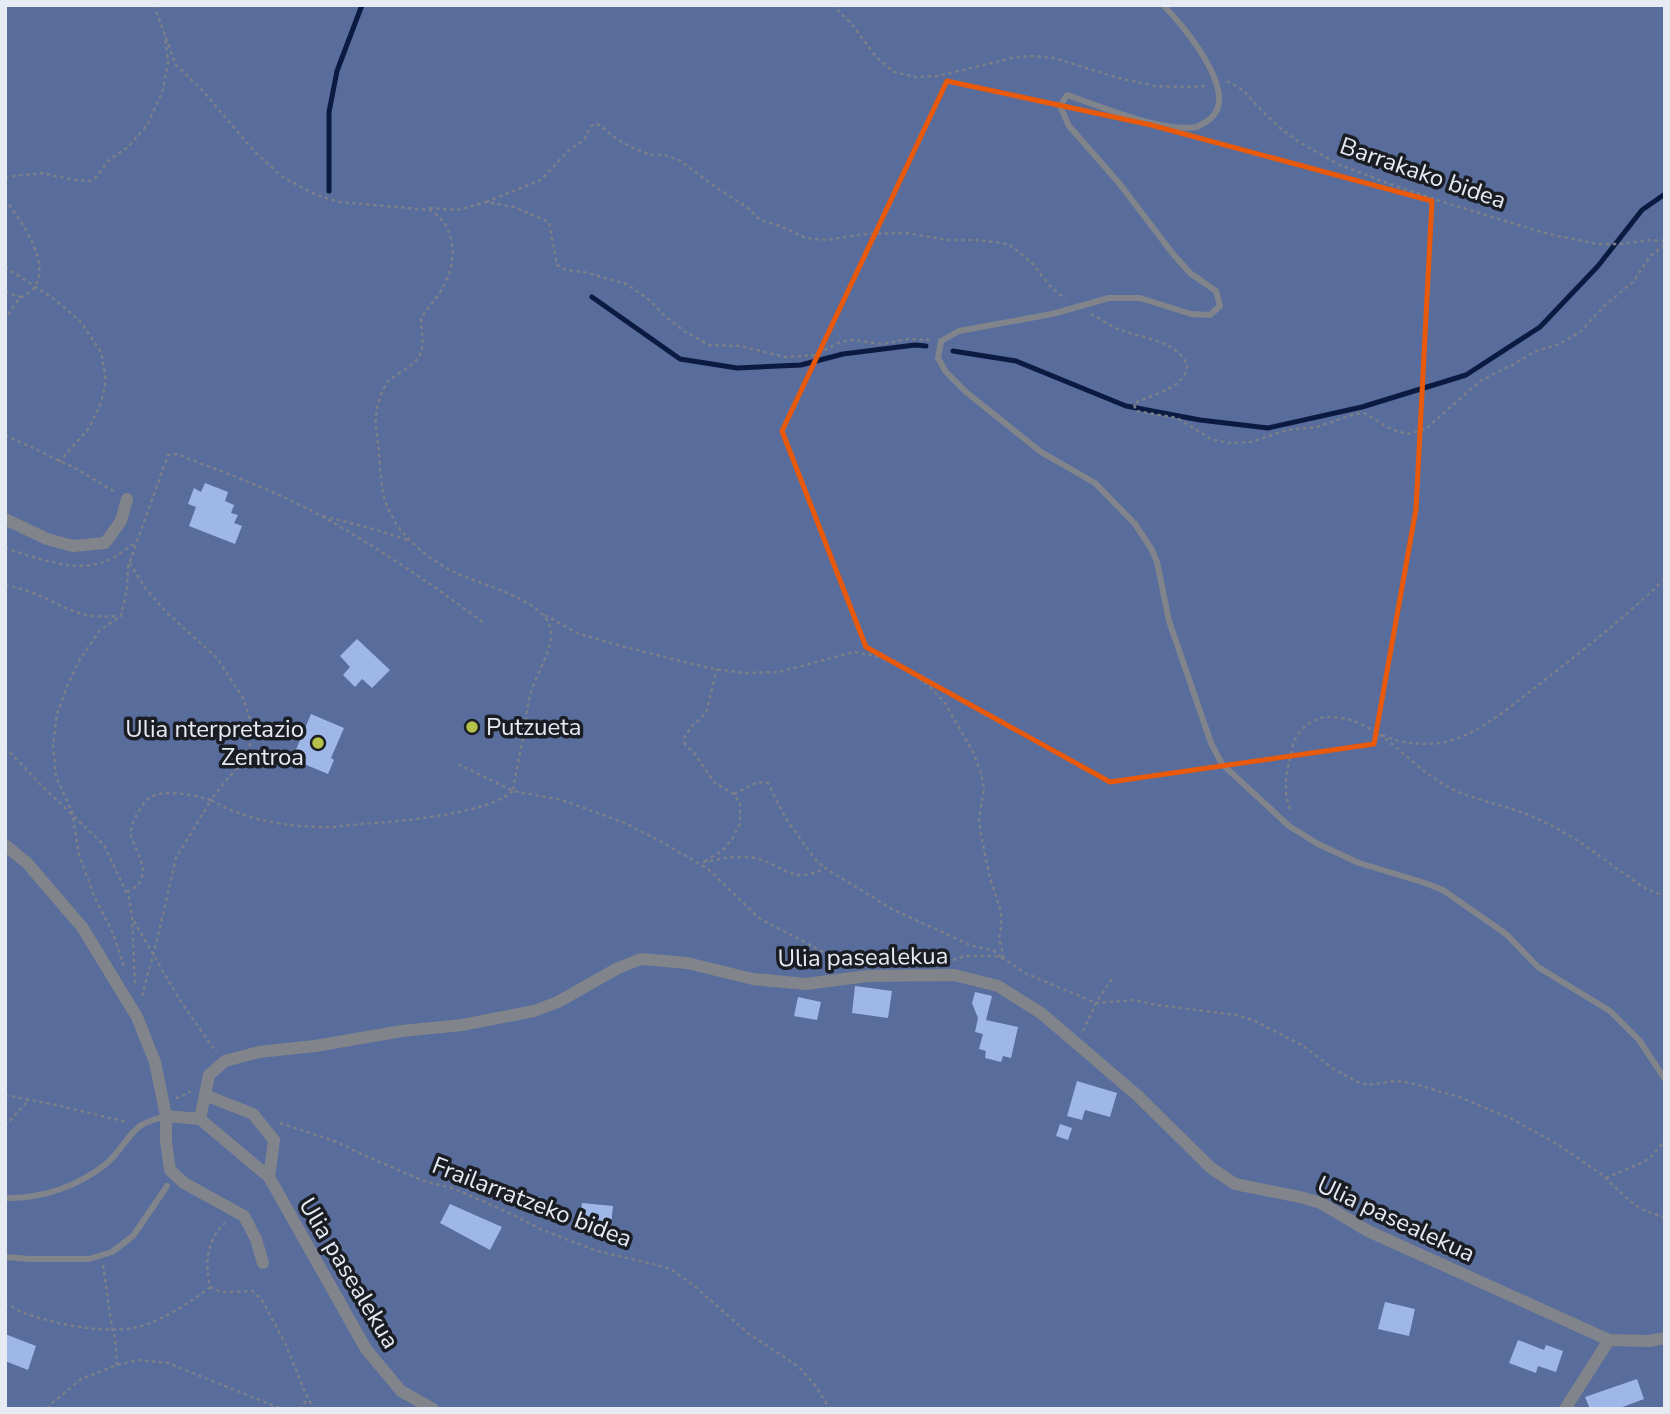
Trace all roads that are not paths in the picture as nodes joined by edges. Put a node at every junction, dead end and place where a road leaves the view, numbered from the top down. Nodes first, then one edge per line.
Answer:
1 (1163, 5) edge
2 (127, 499) road end
3 (5, 519) edge
4 (5, 845) edge
5 (1665, 1079) edge
6 (205, 1095) junction
7 (166, 1116) junction
8 (200, 1119) junction
9 (269, 1177) junction
10 (167, 1186) dead end
11 (5, 1198) edge
12 (5, 1257) edge
13 (263, 1263) dead end
14 (1665, 1338) edge
15 (1609, 1340) junction
16 (433, 1409) edge
17 (1565, 1409) edge

1 - 5 lane
2 - 3 street
4 - 7 street
6 - 8 street
6 - 9 street
6 - 15 street, Ulia pasealekua
7 - 8 street
7 - 11 lane
7 - 13 street
8 - 9 street, Ulia pasealekua
9 - 16 street, Ulia pasealekua
10 - 12 lane
14 - 15 street, Ulia pasealekua
15 - 17 street

